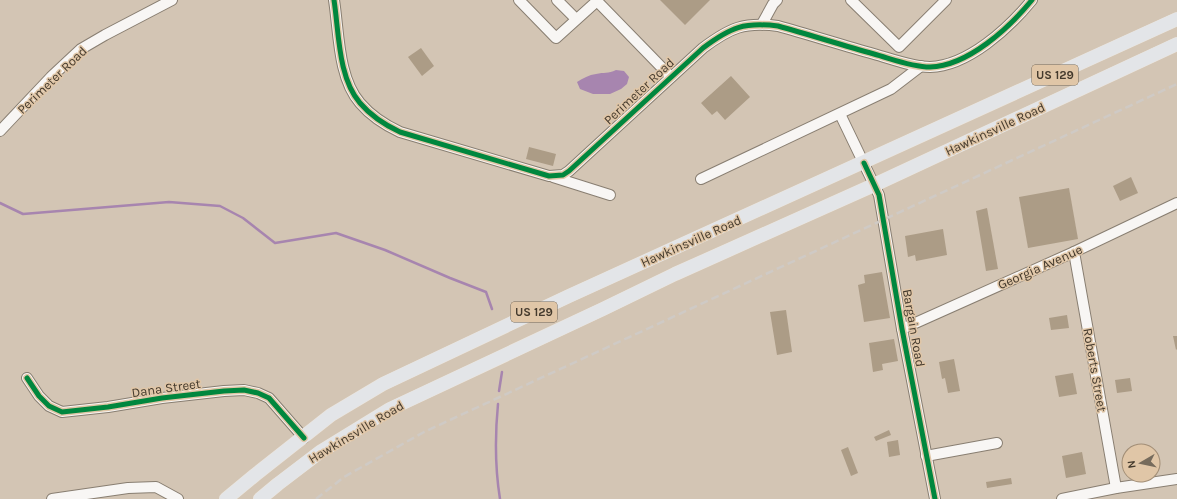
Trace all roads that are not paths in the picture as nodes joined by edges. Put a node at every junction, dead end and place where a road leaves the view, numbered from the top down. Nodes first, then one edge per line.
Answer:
1 (172, 0) edge
2 (334, 0) edge
3 (519, 0) edge
4 (557, 0) edge
5 (596, 0) edge
6 (777, 0) edge
7 (851, 0) edge
8 (946, 0) edge
9 (1032, 0) edge
10 (576, 19) junction
11 (1177, 19) edge
12 (762, 24) junction
13 (1177, 44) edge
14 (921, 66) junction
15 (671, 77) junction
16 (840, 114) junction
17 (0, 131) edge
18 (864, 163) junction
19 (548, 176) junction
20 (701, 178) dead end
21 (874, 185) junction
22 (610, 195) dead end
23 (1177, 203) edge
24 (1074, 252) junction
25 (902, 329) junction
26 (27, 378) dead end
27 (304, 438) junction
28 (997, 443) dead end
29 (926, 456) junction
30 (1177, 479) edge
31 (1116, 488) junction
32 (52, 499) edge
33 (178, 499) edge
34 (226, 499) edge
35 (260, 499) edge
36 (935, 499) edge
37 (1062, 499) edge

1 - 17 street, Perimeter Road
2 - 19 street, Perimeter Road
3 - 10 street
4 - 10 street
5 - 10 street
5 - 15 street
6 - 12 street
7 - 8 street
9 - 14 street, Perimeter Road
11 - 18 main road, Hawkinsville Road / US 129
12 - 14 street, Perimeter Road
12 - 15 street, Perimeter Road
13 - 21 main road, Hawkinsville Road / US 129
14 - 16 street
15 - 19 street, Perimeter Road
16 - 18 street, Bargain Road
16 - 20 street
18 - 21 street, Bargain Road
18 - 27 main road, Hawkinsville Road / US 129
19 - 22 street
21 - 25 street, Bargain Road
21 - 35 main road, Hawkinsville Road / US 129
23 - 24 street, Georgia Avenue
24 - 25 street, Georgia Avenue
24 - 31 street, Roberts Street
25 - 29 street, Bargain Road
26 - 27 street, Dana Street
27 - 34 main road, Hawkinsville Road / US 129
28 - 29 street
29 - 36 street, Bargain Road
30 - 31 street
31 - 37 street
32 - 33 street

